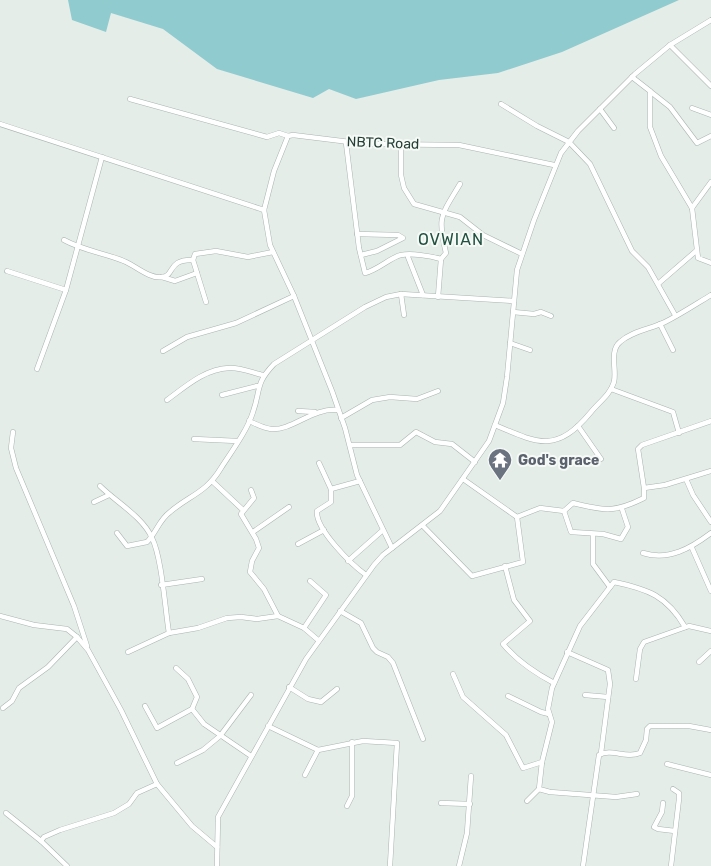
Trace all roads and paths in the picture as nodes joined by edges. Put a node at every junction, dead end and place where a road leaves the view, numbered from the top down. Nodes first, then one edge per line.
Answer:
1 (711, 20) edge
2 (670, 45) junction
3 (632, 78) junction
4 (711, 86) edge
5 (651, 92) junction
6 (130, 99) dead end
7 (501, 104) dead end
8 (692, 108) dead end
9 (600, 110) junction
10 (711, 115) edge
11 (0, 124) edge
12 (614, 128) dead end
13 (288, 136) junction
14 (711, 136) edge
15 (346, 142) junction
16 (569, 142) junction
17 (401, 144) junction
18 (102, 157) junction
19 (554, 165) junction
20 (711, 182) edge
21 (460, 184) dead end
22 (692, 208) junction
23 (264, 210) junction
24 (444, 211) junction
25 (357, 234) junction
26 (64, 240) dead end
27 (78, 248) junction
28 (696, 251) junction
29 (273, 252) junction
30 (522, 254) junction
31 (361, 255) junction
32 (408, 257) junction
33 (441, 259) junction
34 (193, 260) junction
35 (711, 263) edge
36 (7, 271) dead end
37 (197, 273) junction
38 (162, 278) junction
39 (659, 283) junction
40 (66, 290) junction
41 (401, 294) junction
42 (423, 295) junction
43 (711, 295) edge
44 (294, 296) junction
45 (438, 297) junction
46 (514, 301) junction
47 (206, 302) dead end
48 (513, 312) junction
49 (404, 315) dead end
50 (551, 316) dead end
51 (676, 316) junction
52 (660, 324) junction
53 (312, 342) junction
54 (510, 344) junction
55 (530, 350) dead end
56 (673, 350) dead end
57 (163, 351) dead end
58 (37, 369) dead end
59 (263, 375) junction
60 (257, 386) junction
61 (611, 389) junction
62 (438, 391) dead end
63 (222, 395) dead end
64 (167, 400) dead end
65 (338, 410) junction
66 (298, 411) dead end
67 (315, 412) junction
68 (341, 418) junction
69 (248, 421) junction
70 (711, 421) edge
71 (495, 425) junction
72 (578, 426) junction
73 (14, 432) dead end
74 (679, 433) junction
75 (194, 439) dead end
76 (237, 441) junction
77 (350, 445) junction
78 (600, 459) dead end
79 (475, 462) junction
80 (319, 463) dead end
81 (711, 470) edge
82 (463, 479) junction
83 (686, 479) junction
84 (212, 481) junction
85 (360, 481) junction
86 (100, 486) dead end
87 (644, 488) junction
88 (251, 490) dead end
89 (331, 490) junction
90 (109, 495) junction
91 (94, 502) dead end
92 (289, 508) dead end
93 (622, 509) junction
94 (243, 510) junction
95 (564, 511) junction
96 (517, 517) junction
97 (711, 522) edge
98 (424, 526) junction
99 (324, 530) junction
100 (383, 530) junction
101 (252, 532) junction
102 (117, 533) dead end
103 (711, 533) edge
104 (593, 535) junction
105 (152, 536) junction
106 (298, 544) dead end
107 (392, 548) junction
108 (692, 548) junction
109 (643, 554) dead end
110 (348, 561) junction
111 (505, 566) junction
112 (366, 575) junction
113 (202, 579) dead end
114 (310, 580) dead end
115 (162, 585) junction
116 (610, 588) junction
117 (711, 591) edge
118 (340, 611) junction
119 (0, 616) edge
120 (278, 616) junction
121 (685, 627) junction
122 (304, 628) junction
123 (711, 632) edge
124 (169, 633) junction
125 (78, 637) junction
126 (318, 640) junction
127 (88, 650) junction
128 (711, 651) edge
129 (128, 652) dead end
130 (567, 652) junction
131 (699, 662) dead end
132 (176, 668) dead end
133 (453, 674) dead end
134 (636, 679) dead end
135 (554, 683) junction
136 (289, 687) junction
137 (337, 689) dead end
138 (251, 695) dead end
139 (585, 695) dead end
140 (508, 696) dead end
141 (608, 697) junction
142 (145, 706) dead end
143 (3, 708) dead end
144 (192, 709) junction
145 (549, 714) junction
146 (268, 726) junction
147 (711, 730) edge
148 (220, 736) junction
149 (423, 739) dead end
150 (352, 742) junction
151 (318, 750) junction
152 (601, 753) junction
153 (251, 756) junction
154 (542, 762) junction
155 (177, 763) dead end
156 (667, 764) dead end
157 (305, 774) dead end
158 (471, 776) dead end
159 (711, 776) edge
160 (157, 784) junction
161 (539, 789) junction
162 (673, 789) dead end
163 (592, 794) junction
164 (637, 794) dead end
165 (527, 801) dead end
166 (441, 803) dead end
167 (663, 803) dead end
168 (470, 804) junction
169 (347, 806) dead end
170 (6, 813) dead end
171 (675, 831) junction
172 (41, 841) junction
173 (217, 847) junction
174 (67, 866) edge
175 (217, 866) edge
176 (390, 866) edge
177 (459, 866) edge
178 (583, 866) edge
179 (670, 866) edge

1 - 2 street
2 - 3 street
2 - 4 street
3 - 5 street
3 - 9 street
5 - 14 street
5 - 22 street
6 - 13 street, NBTC Road
7 - 16 street
8 - 10 street
9 - 12 street
9 - 16 street
11 - 18 street
13 - 15 street, NBTC Road
13 - 23 street
15 - 17 street, NBTC Road
15 - 25 street
16 - 19 street
16 - 39 street
17 - 19 street, NBTC Road
17 - 24 street
18 - 23 street
18 - 27 street
19 - 30 street
20 - 22 street
21 - 24 street
22 - 28 street
23 - 29 street
24 - 30 street
24 - 33 street
25 - 31 street
25 - 31 street
26 - 27 street
27 - 38 street
27 - 40 street
28 - 35 street
28 - 39 street
29 - 34 street
29 - 44 street
30 - 46 street
31 - 32 street
32 - 33 street
32 - 42 street
33 - 45 street
34 - 37 street
34 - 38 street
36 - 40 street
37 - 38 street
37 - 47 street
39 - 51 street
40 - 58 street
41 - 42 street
41 - 49 street
41 - 53 street
42 - 45 street
43 - 51 street
44 - 53 street
44 - 57 street
45 - 46 street
46 - 48 street
48 - 50 street
48 - 54 street
51 - 52 street
52 - 56 street
52 - 61 street
53 - 59 street
53 - 65 street
54 - 55 street
54 - 71 street
59 - 60 street
59 - 64 street
60 - 63 street
60 - 69 street
61 - 72 street
61 - 74 street
62 - 68 street
65 - 67 street
65 - 68 street
66 - 67 street
67 - 69 street
68 - 77 street
69 - 76 street
70 - 74 street
71 - 72 street
71 - 79 street
72 - 78 street
73 - 127 street
74 - 87 street
75 - 76 street
76 - 84 street
77 - 79 street
77 - 85 street
79 - 82 street
80 - 89 street
81 - 83 street
82 - 96 street
82 - 98 street
83 - 87 street
83 - 97 street
84 - 94 street
84 - 105 street
85 - 89 street
85 - 100 street
86 - 90 street
87 - 93 street
88 - 94 street
89 - 99 street
90 - 91 street
90 - 105 street
92 - 101 street
93 - 95 street
93 - 104 street
94 - 101 street
95 - 96 street
95 - 104 street
96 - 111 street
98 - 107 street
98 - 111 street
99 - 106 street
99 - 110 street
100 - 107 street
100 - 110 street
101 - 120 street
102 - 105 street
103 - 108 street
104 - 116 street
105 - 115 street
107 - 112 street
108 - 109 street
108 - 117 street
110 - 112 street
111 - 135 street
112 - 118 street
113 - 115 street
114 - 122 street
115 - 124 street
116 - 121 street
116 - 130 street
118 - 126 street
118 - 149 street
119 - 125 street
120 - 122 street
120 - 124 street
121 - 123 street
121 - 134 street
122 - 126 street
124 - 129 street
125 - 127 street
125 - 143 street
126 - 136 street
127 - 160 street
128 - 131 street
130 - 135 street
130 - 141 street
132 - 144 street
133 - 154 street
135 - 145 street
136 - 137 street
136 - 146 street
138 - 148 street
139 - 141 street
140 - 145 street
141 - 152 street
142 - 144 street
144 - 148 street
145 - 154 street
146 - 151 street
146 - 153 street
147 - 152 street
148 - 153 street
148 - 155 street
150 - 151 street
150 - 169 street
150 - 176 street
151 - 157 street
152 - 163 street
153 - 173 street
154 - 161 street
156 - 159 street
158 - 168 street
160 - 172 street
160 - 173 street
161 - 163 street
161 - 165 street
162 - 171 street
163 - 164 street
163 - 178 street
166 - 168 street
167 - 171 street
168 - 177 street
170 - 172 street
171 - 179 street
172 - 174 street
173 - 175 street

